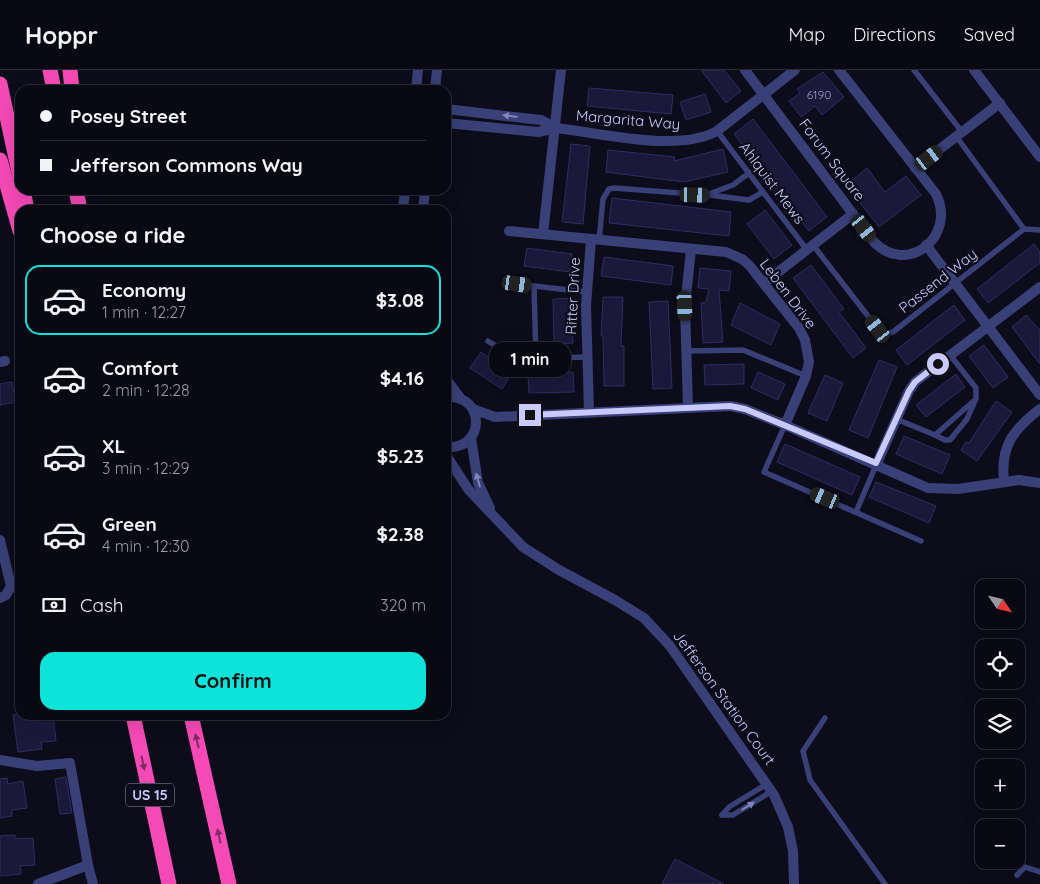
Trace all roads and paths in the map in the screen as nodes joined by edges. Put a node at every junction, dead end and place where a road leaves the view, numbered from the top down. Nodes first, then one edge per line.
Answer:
1 (50, 70) edge
2 (70, 70) edge
3 (418, 70) edge
4 (437, 70) edge
5 (561, 70) edge
6 (745, 70) edge
7 (795, 70) edge
8 (840, 70) edge
9 (914, 70) edge
10 (974, 70) edge
11 (0, 84) edge
12 (53, 85) edge
13 (72, 85) edge
14 (416, 85) edge
15 (436, 85) edge
16 (764, 94) junction
17 (1000, 103) junction
18 (451, 110) edge
19 (451, 123) edge
20 (556, 128) junction
21 (717, 131) junction
22 (959, 134) junction
23 (15, 154) edge
24 (1040, 157) edge
25 (0, 160) edge
26 (915, 168) junction
27 (749, 172) junction
28 (763, 192) junction
29 (706, 195) junction
30 (15, 213) edge
31 (853, 214) junction
32 (1024, 229) junction
33 (1040, 230) edge
34 (509, 231) dead end
35 (543, 234) junction
36 (595, 240) junction
37 (926, 245) junction
38 (810, 248) junction
39 (691, 250) junction
40 (764, 283) junction
41 (517, 284) dead end
42 (955, 284) junction
43 (534, 287) junction
44 (1040, 287) edge
45 (586, 292) junction
46 (987, 326) junction
47 (488, 341) dead end
48 (688, 351) junction
49 (950, 355) junction
50 (586, 357) junction
51 (536, 358) junction
52 (806, 376) junction
53 (451, 385) edge
54 (1040, 395) edge
55 (451, 397) edge
56 (461, 398) junction
57 (976, 399) junction
58 (688, 407) junction
59 (473, 409) junction
60 (1040, 409) edge
61 (589, 412) junction
62 (495, 416) junction
63 (896, 419) junction
64 (785, 425) junction
65 (476, 428) junction
66 (935, 435) junction
67 (471, 438) junction
68 (451, 447) edge
69 (451, 463) edge
70 (876, 463) junction
71 (1004, 481) junction
72 (1040, 483) edge
73 (856, 512) junction
74 (496, 520) junction
75 (0, 540) edge
76 (921, 541) dead end
77 (0, 598) edge
78 (826, 718) dead end
79 (134, 720) edge
80 (193, 720) edge
81 (0, 760) edge
82 (770, 788) junction
83 (88, 865) junction
84 (1040, 872) edge
85 (1017, 875) dead end
86 (168, 881) edge
87 (38, 884) edge
88 (93, 884) edge
89 (229, 884) edge
90 (794, 884) edge
91 (886, 884) edge

1 - 12 highway
2 - 13 highway
3 - 14 street
4 - 15 street
5 - 20 street
6 - 16 street, Forum Square
7 - 16 street, Margarita Way
8 - 26 street
9 - 22 lane
10 - 17 street
11 - 23 highway
16 - 21 street, Margarita Way
16 - 31 street, Forum Square
17 - 22 street
17 - 24 street
20 -> 18 street, Margarita Way
19 - 20 street, Margarita Way
20 - 21 street, Margarita Way
20 - 35 street
21 - 27 lane, Ahlquist Mews
22 - 26 street
22 - 32 lane
25 - 30 highway
26 - 37 street
27 - 28 lane, Ahlquist Mews
27 - 29 lane
28 - 29 lane
28 - 38 lane, Ahlquist Mews
29 - 36 lane
31 - 37 street, Forum Square
31 - 38 street
32 - 33 lane
32 - 42 lane, Passend Way
34 - 35 street, Leben Drive
35 - 36 street, Leben Drive
36 - 39 street, Leben Drive
36 - 45 street, Ritter Drive
37 - 42 street
38 - 40 street
38 - 42 lane, Passend Way
39 - 40 street, Leben Drive
39 - 48 street
40 - 52 street, Leben Drive
41 - 43 lane
42 - 46 street
43 - 45 lane
43 - 51 lane
44 - 46 street
45 - 50 street, Ritter Drive
46 - 49 street
46 - 54 street
47 - 51 lane
48 - 52 lane
48 - 58 street
49 - 57 lane
49 - 63 street
50 - 51 lane
50 - 61 street, Ritter Drive
52 - 64 street, Leben Drive
53 - 56 street
55 - 56 street
56 - 59 street
57 - 66 lane
57 - 66 lane
58 - 61 street
58 - 64 street
59 - 62 street
59 - 65 street
60 - 71 street
61 - 62 street
62 - 65 street
63 - 66 lane
63 - 70 street
64 - 70 street
64 - 73 lane
65 - 67 street
67 - 68 street
74 -> 67 street, Jefferson Station Court
69 - 74 street, Jefferson Station Court
70 - 71 street
70 - 73 lane
71 - 72 street
73 - 76 lane
74 - 82 street, Jefferson Station Court
75 - 77 street
78 - 91 lane
79 -> 86 highway, US 15
89 -> 80 highway
81 - 83 street
82 -> 82 lane
82 - 90 street, Jefferson Station Court
83 - 87 street
83 - 88 street
84 - 85 lane

